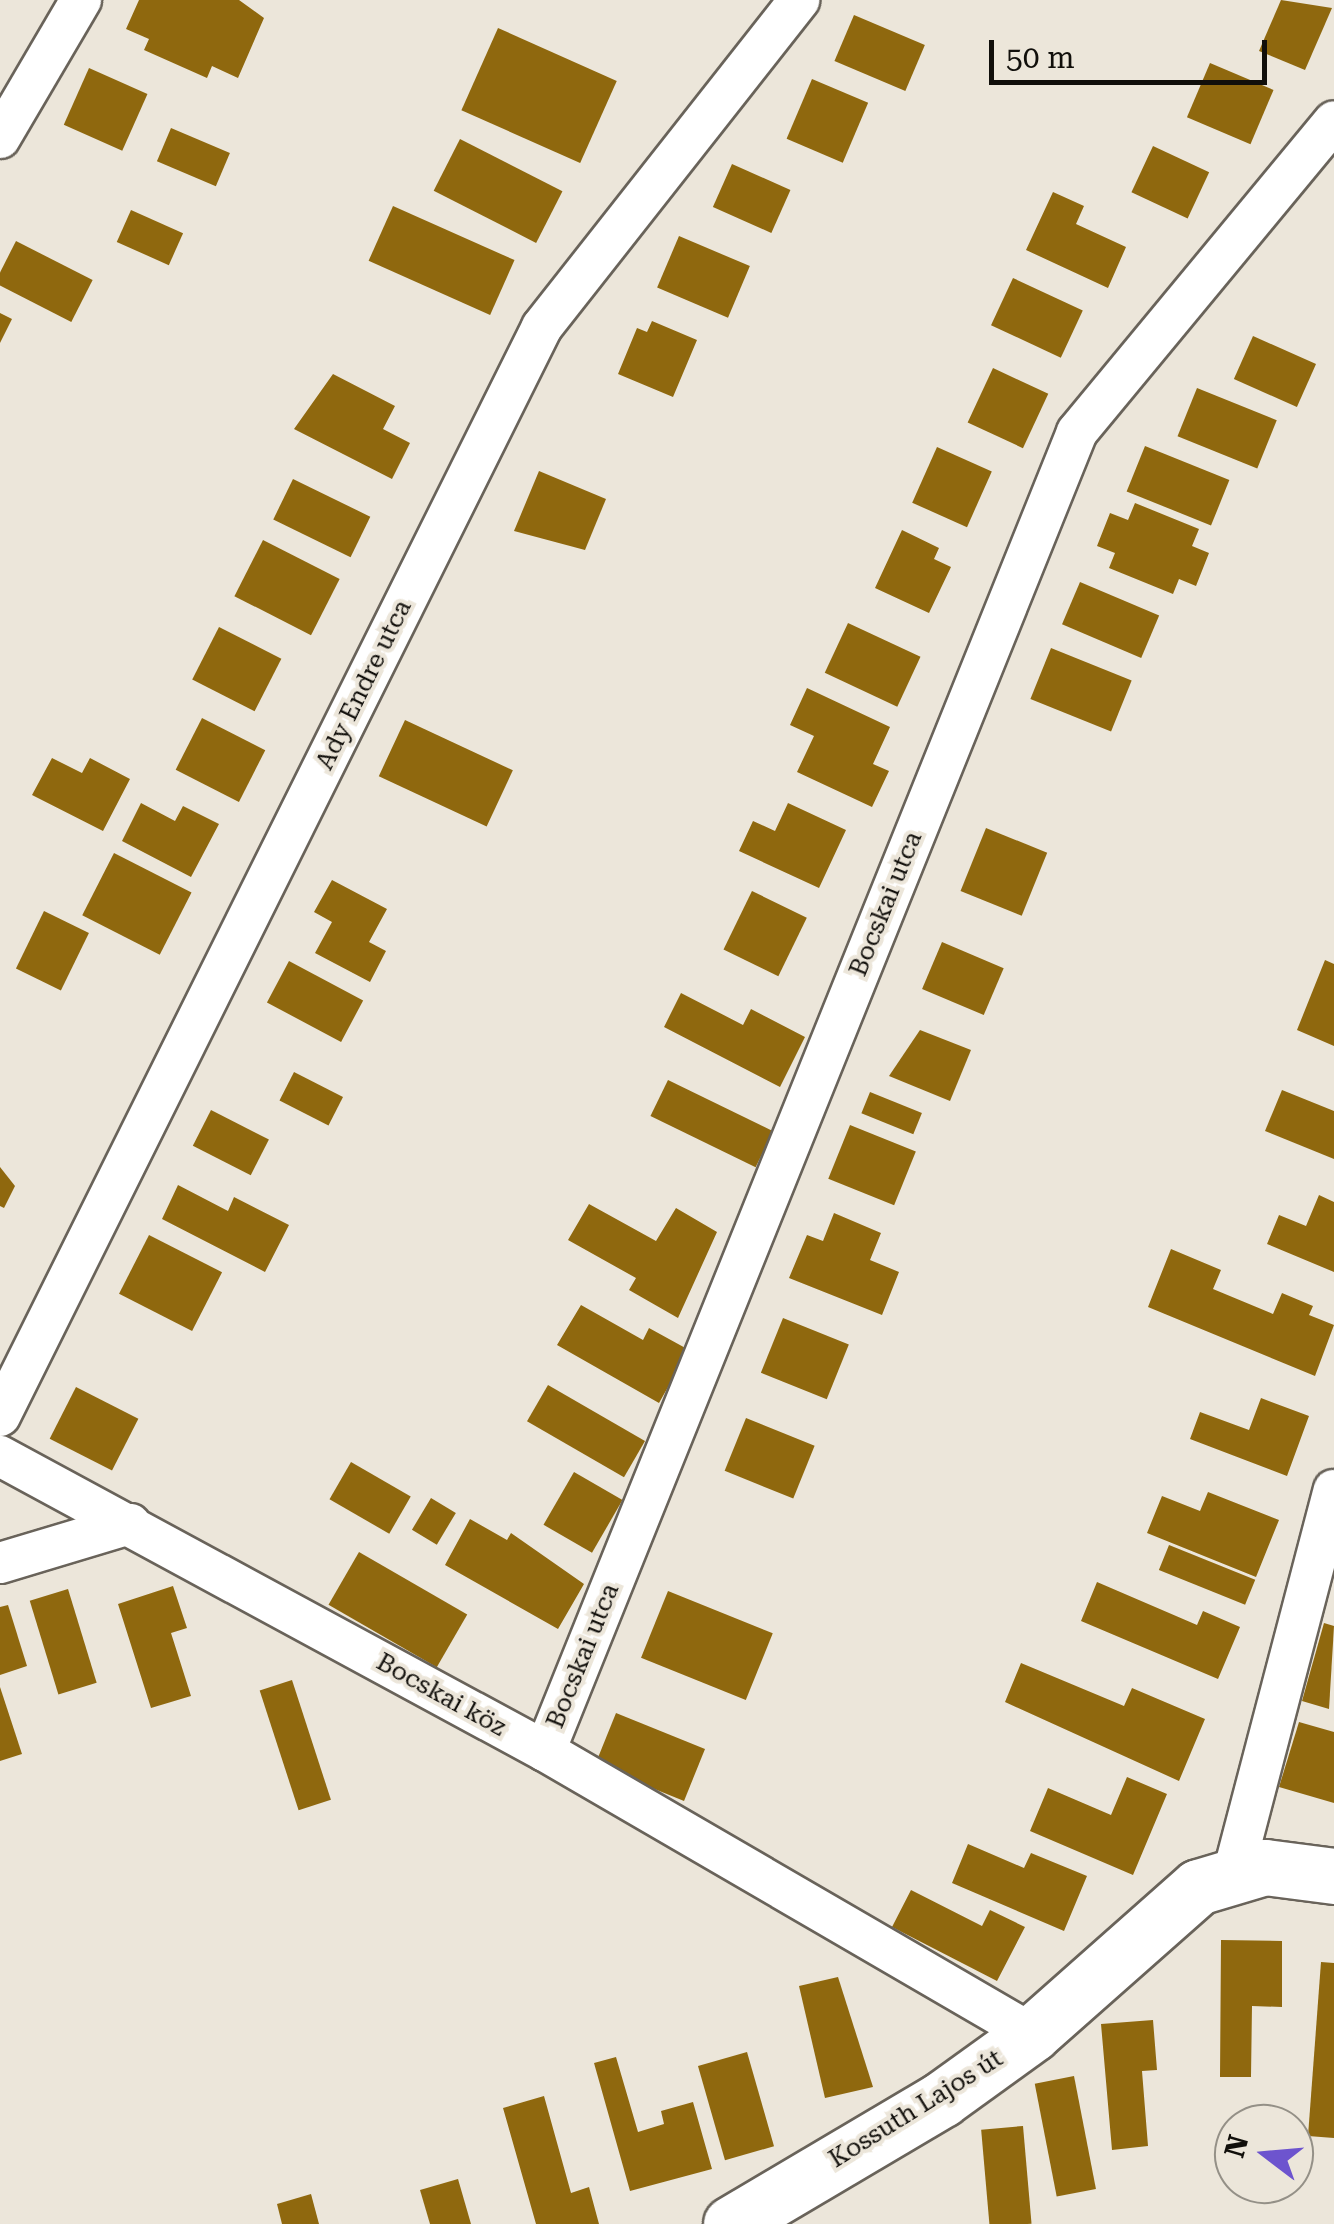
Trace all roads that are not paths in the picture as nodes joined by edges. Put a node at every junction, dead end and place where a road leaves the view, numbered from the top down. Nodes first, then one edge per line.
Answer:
1 (81, 0) edge
2 (799, 0) edge
3 (1334, 121) edge
4 (0, 138) edge
5 (0, 1416) edge
6 (0, 1456) edge
7 (1334, 1490) edge
8 (130, 1524) junction
9 (0, 1564) edge
10 (545, 1751) junction
11 (1233, 1874) junction
12 (1334, 1876) edge
13 (1032, 2034) junction
14 (731, 2224) edge

1 - 4 street
2 - 5 street, Ady Endre utca
3 - 10 street, Bocskai utca
6 - 8 street, Bocskai köz
7 - 11 street
8 - 9 street
8 - 10 street, Bocskai köz
10 - 13 street, Bocskai köz
11 - 12 main road, Kossuth Lajos út
11 - 13 main road, Kossuth Lajos út
13 - 14 main road, Kossuth Lajos út

